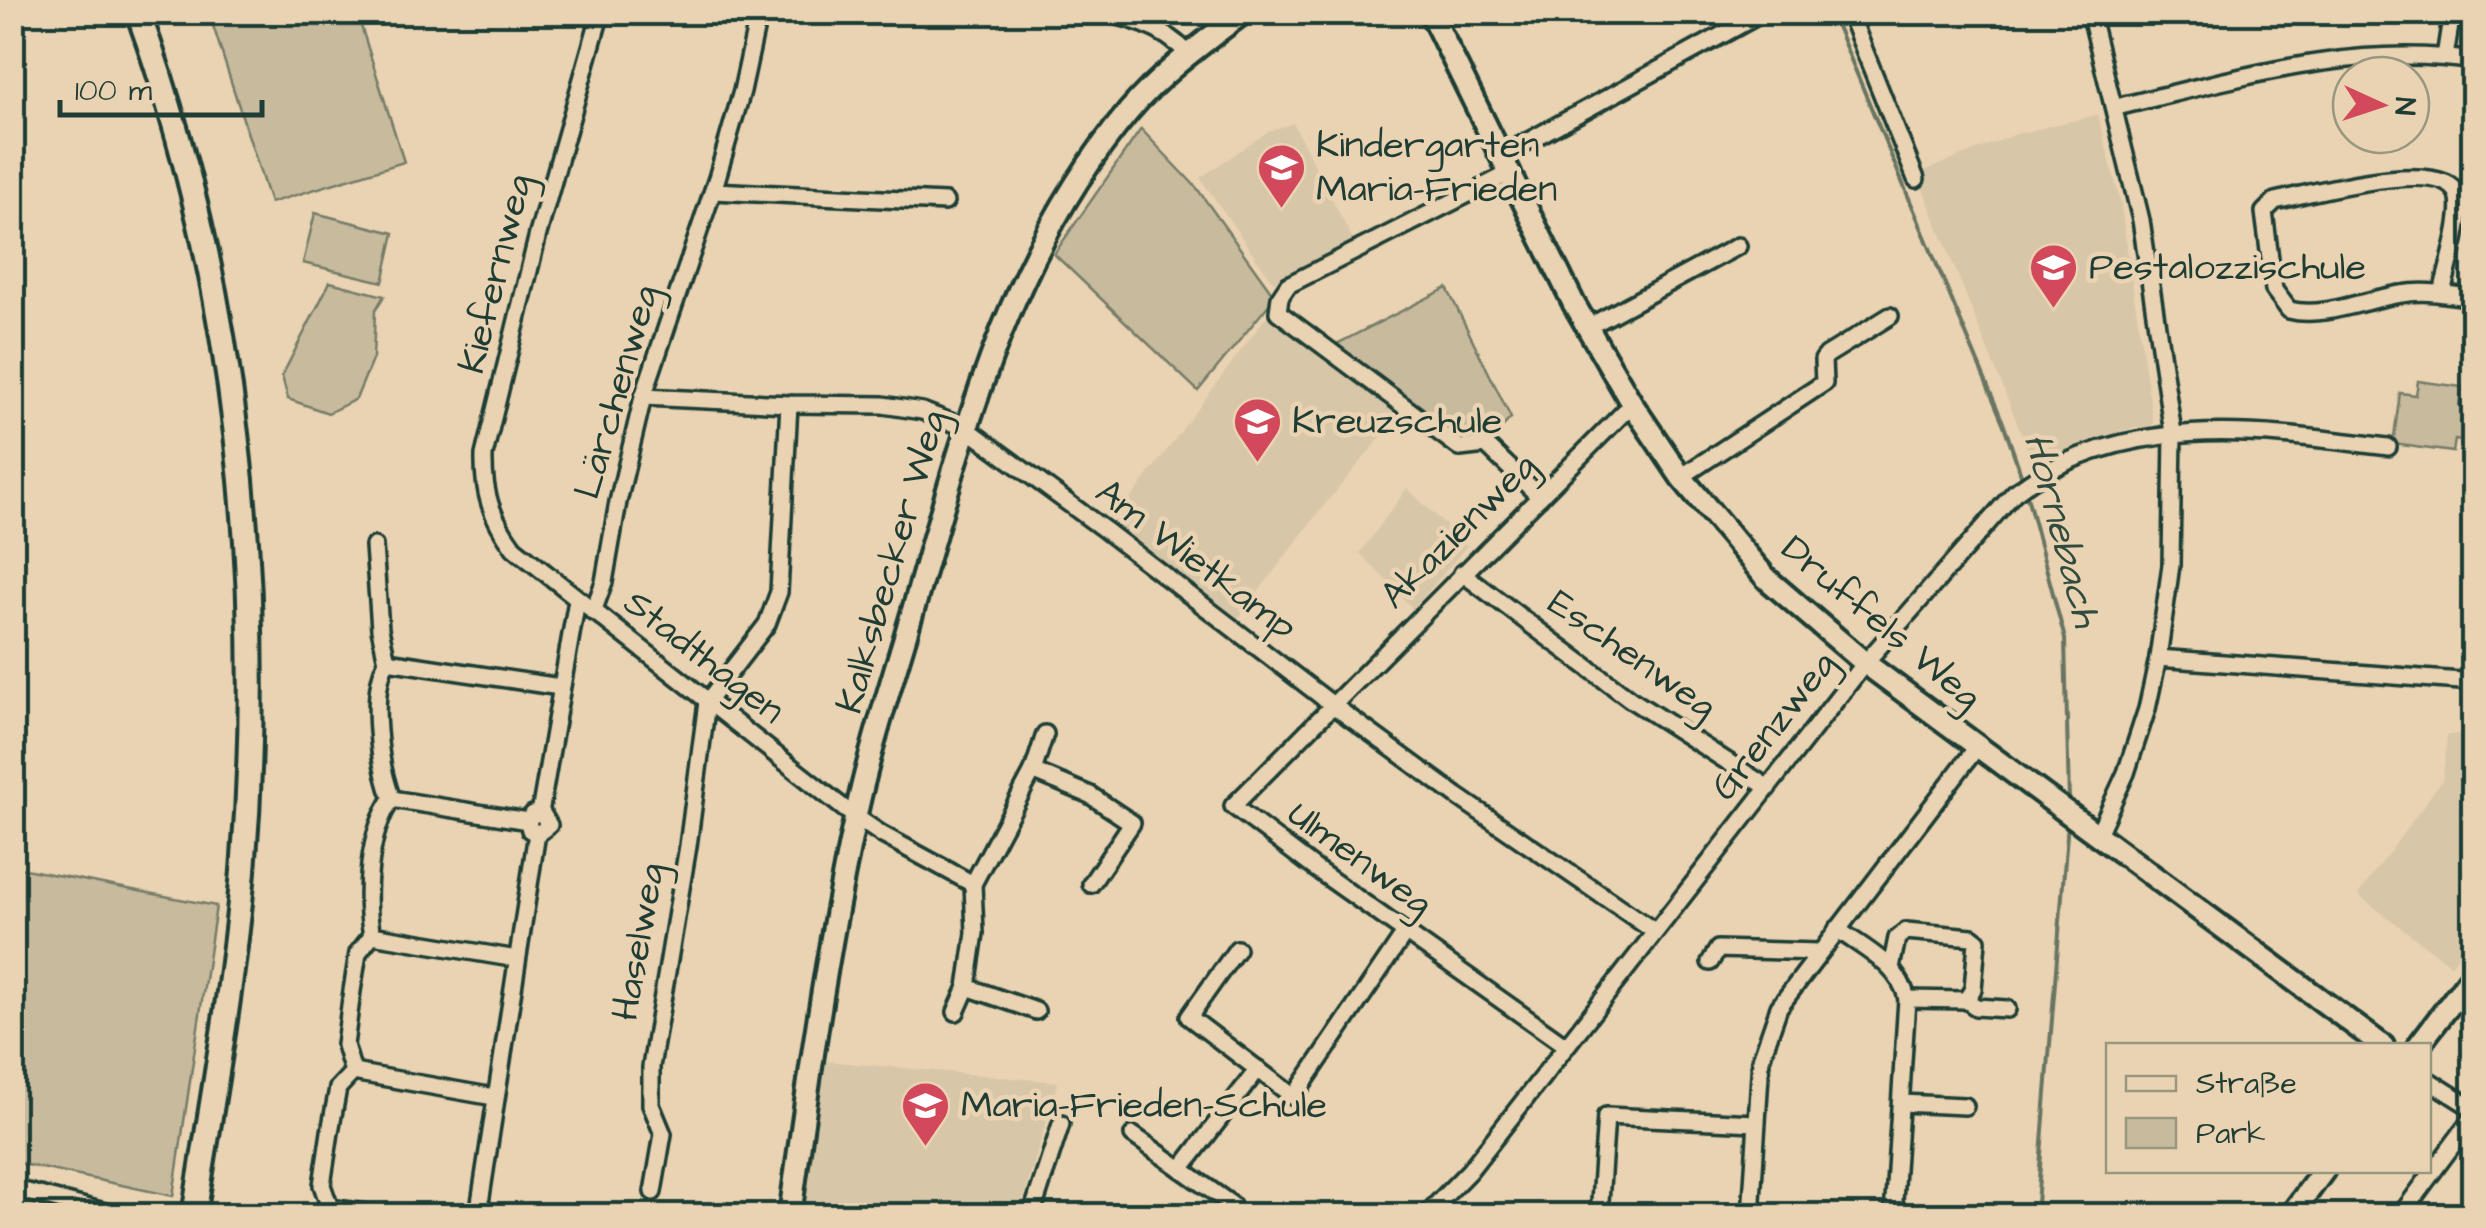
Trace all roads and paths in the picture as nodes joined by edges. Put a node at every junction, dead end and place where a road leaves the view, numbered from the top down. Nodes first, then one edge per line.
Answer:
1 (138, 12) edge
2 (601, 12) edge
3 (759, 12) edge
4 (1092, 12) edge
5 (1244, 12) edge
6 (1430, 12) edge
7 (1764, 12) edge
8 (1849, 12) edge
9 (2090, 12) edge
10 (2452, 12) edge
11 (1188, 54) junction
12 (2444, 56) junction
13 (2474, 61) edge
14 (2116, 107) junction
15 (1506, 164) junction
16 (1916, 179) dead end
17 (713, 191) junction
18 (945, 202) dead end
19 (1738, 246) dead end
20 (2442, 293) junction
21 (2474, 298) edge
22 (1890, 316) dead end
23 (1588, 327) junction
24 (644, 397) junction
25 (789, 404) junction
26 (1632, 404) junction
27 (966, 428) junction
28 (2174, 433) junction
29 (2388, 447) dead end
30 (1681, 477) junction
31 (1540, 498) junction
32 (374, 546) dead end
33 (514, 548) joint
34 (1462, 573) junction
35 (577, 600) junction
36 (592, 612) junction
37 (2158, 658) junction
38 (387, 661) junction
39 (1864, 664) junction
40 (2474, 682) edge
41 (560, 687) junction
42 (708, 702) junction
43 (1334, 706) junction
44 (1046, 734) dead end
45 (1977, 747) junction
46 (1033, 771) junction
47 (1766, 788) junction
48 (392, 799) junction
49 (856, 816) junction
50 (535, 823) junction
51 (2090, 829) junction
52 (973, 884) junction
53 (1092, 884) dead end
54 (1837, 928) junction
55 (1654, 932) junction
56 (1405, 933) junction
57 (372, 935) junction
58 (1236, 949) dead end
59 (1818, 952) junction
60 (517, 959) junction
61 (1710, 962) dead end
62 (1891, 968) junction
63 (2474, 974) edge
64 (967, 986) junction
65 (1907, 999) junction
66 (1966, 1000) junction
67 (1036, 1010) dead end
68 (2007, 1010) dead end
69 (956, 1012) dead end
70 (2379, 1043) edge
71 (2420, 1043) edge
72 (1566, 1046) junction
73 (1258, 1069) junction
74 (353, 1072) junction
75 (2431, 1082) edge
76 (494, 1097) junction
77 (1900, 1102) junction
78 (1966, 1106) dead end
79 (2474, 1112) edge
80 (1061, 1124) dead end
81 (1756, 1124) junction
82 (1133, 1135) dead end
83 (1181, 1169) junction
84 (2431, 1172) edge
85 (2322, 1173) edge
86 (2431, 1173) edge
87 (12, 1188) edge
88 (653, 1192) dead end
89 (1232, 1205) dead end
90 (120, 1216) edge
91 (194, 1216) edge
92 (386, 1216) edge
93 (478, 1216) edge
94 (790, 1216) edge
95 (1032, 1216) edge
96 (1425, 1216) edge
97 (1599, 1216) edge
98 (1751, 1216) edge
99 (1893, 1216) edge
100 (2290, 1216) edge
101 (2400, 1216) edge

1 - 91 main road
2 - 33 street, Kiefernweg
3 - 17 street, Lärchenweg
4 - 11 street
5 - 11 street, Kalksbecker Weg
6 - 15 street, Druffels Weg
7 - 15 street
8 - 16 street
9 - 14 street
10 - 12 street
11 - 27 street, Kalksbecker Weg
12 - 13 street
12 - 14 street
14 - 28 street
15 - 23 street, Druffels Weg
15 - 31 street
17 - 18 street
17 - 24 street, Lärchenweg
19 - 23 street
20 - 20 street
20 - 21 street
22 - 30 street
23 - 26 street, Druffels Weg
24 - 25 street, Am Wietkamp
24 - 36 street, Lärchenweg
25 - 27 street, Am Wietkamp
25 - 42 street
26 - 30 street, Druffels Weg
26 - 31 street, Akazienweg
27 - 43 street, Am Wietkamp
27 - 49 street, Kalksbecker Weg
28 - 29 street, Grenzweg
28 - 37 street
28 - 39 street, Grenzweg
30 - 39 street, Druffels Weg
31 - 34 street, Akazienweg
32 - 38 street
33 - 35 street, Stadthagen
34 - 43 street, Akazienweg
34 - 47 street, Eschenweg
35 - 36 street, Stadthagen
35 - 41 street
36 - 42 street, Stadthagen
37 - 40 street
37 - 51 street
38 - 41 street
38 - 48 street
39 - 45 street, Druffels Weg
39 - 47 street, Grenzweg
41 - 50 street
42 - 49 street, Stadthagen
42 - 88 street, Haselweg
43 - 55 street, Am Wietkamp
43 - 56 street, Ulmenweg
44 - 46 street
45 - 51 street, Druffels Weg
45 - 54 street
46 - 52 street
46 - 53 street
47 - 55 street, Grenzweg
48 - 50 street
48 - 57 street
49 - 52 street, Stadthagen
49 - 94 street, Kalksbecker Weg
50 - 60 street
51 - 70 street, Druffels Weg
52 - 64 street
54 - 59 street
54 - 62 street
55 - 72 street, Grenzweg
56 - 72 street, Ulmenweg
56 - 73 street
57 - 60 street
57 - 74 street
58 - 73 street
59 - 61 street
59 - 81 street
60 - 76 street
62 - 65 street
62 - 66 street
63 - 71 street
64 - 67 street
64 - 69 street
65 - 66 street
65 - 77 street
66 - 68 street
72 - 96 street, Grenzweg
73 - 83 street
74 - 76 street
74 - 92 street
75 - 79 street
76 - 93 street
77 - 78 street
77 - 99 street
79 - 84 street
80 - 95 street
81 - 97 street
81 - 98 street
82 - 83 street
83 - 89 street
85 - 100 street
86 - 101 street
87 - 90 street

